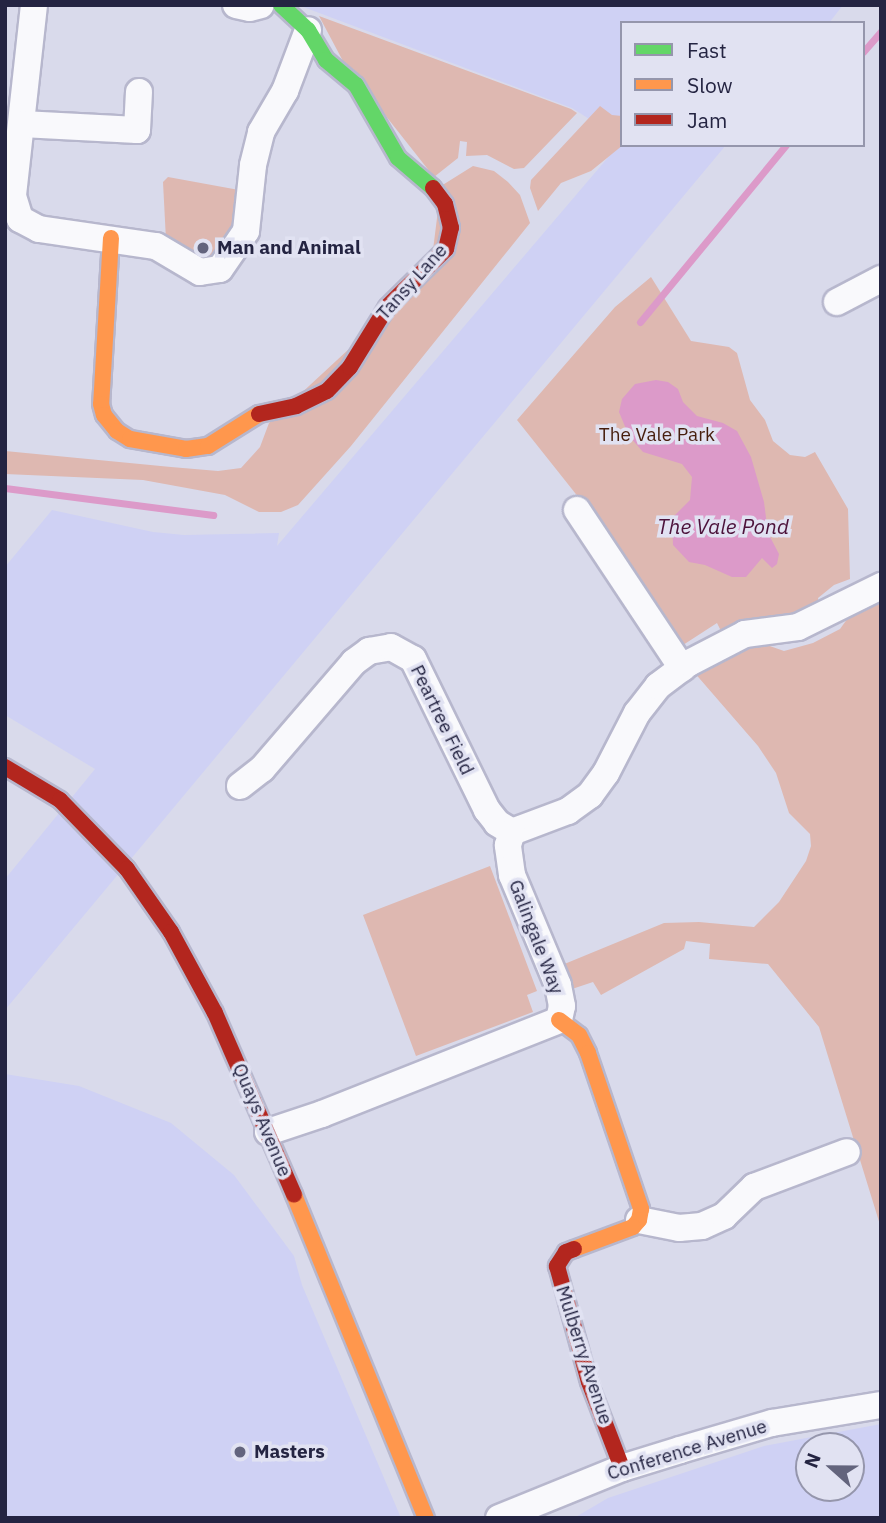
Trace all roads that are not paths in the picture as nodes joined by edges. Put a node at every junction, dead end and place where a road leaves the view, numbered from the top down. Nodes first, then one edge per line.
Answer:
1 (34, 5) edge
2 (236, 5) edge
3 (261, 5) edge
4 (281, 5) edge
5 (308, 30) junction
6 (139, 92) dead end
7 (22, 124) junction
8 (111, 238) junction
9 (879, 283) edge
10 (837, 302) dead end
11 (577, 510) dead end
12 (881, 586) edge
13 (682, 668) junction
14 (9, 773) edge
15 (240, 786) dead end
16 (512, 832) junction
17 (559, 1020) junction
18 (268, 1132) junction
19 (847, 1152) dead end
20 (639, 1220) junction
21 (881, 1405) edge
22 (622, 1468) junction
23 (426, 1518) edge
24 (499, 1518) edge

1 - 7 street
2 - 3 street
4 - 5 street, Tansy Lane
5 - 8 street
5 - 8 street, Tansy Lane
6 - 7 street
7 - 8 street
9 - 10 street
11 - 13 street
12 - 13 street
13 - 16 street
14 - 18 street, Quays Avenue
15 - 16 street, Peartree Field
16 - 17 street, Galingale Way
17 - 18 street, Galingale Way
17 - 20 street
18 - 23 street, Quays Avenue
19 - 20 street
20 - 22 street, Mulberry Avenue
21 - 22 street, Conference Avenue
22 - 24 street, Conference Avenue

